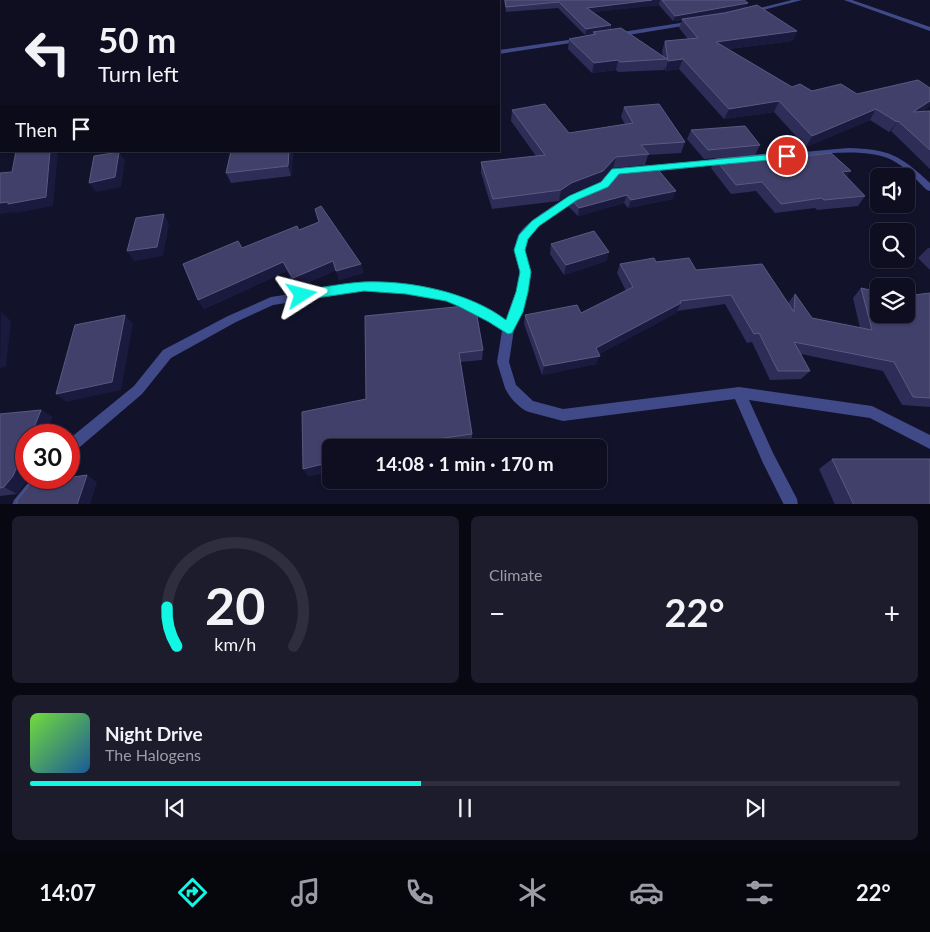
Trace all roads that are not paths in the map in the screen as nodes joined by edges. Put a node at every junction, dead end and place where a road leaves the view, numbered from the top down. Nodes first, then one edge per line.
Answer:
1 (799, 0) edge
2 (847, 0) edge
3 (740, 14) edge
4 (703, 21) edge
5 (930, 29) edge
6 (612, 36) edge
7 (593, 39) edge
8 (500, 52) edge
9 (930, 188) edge
10 (508, 329) junction
11 (739, 393) junction
12 (80, 438) edge
13 (930, 442) edge
14 (32, 489) edge
15 (19, 504) edge
16 (791, 504) edge

1 - 3 street
2 - 5 street
4 - 6 street
7 - 8 street
9 - 10 street
10 - 11 street
10 - 12 street
11 - 13 street
11 - 16 street
14 - 15 street

